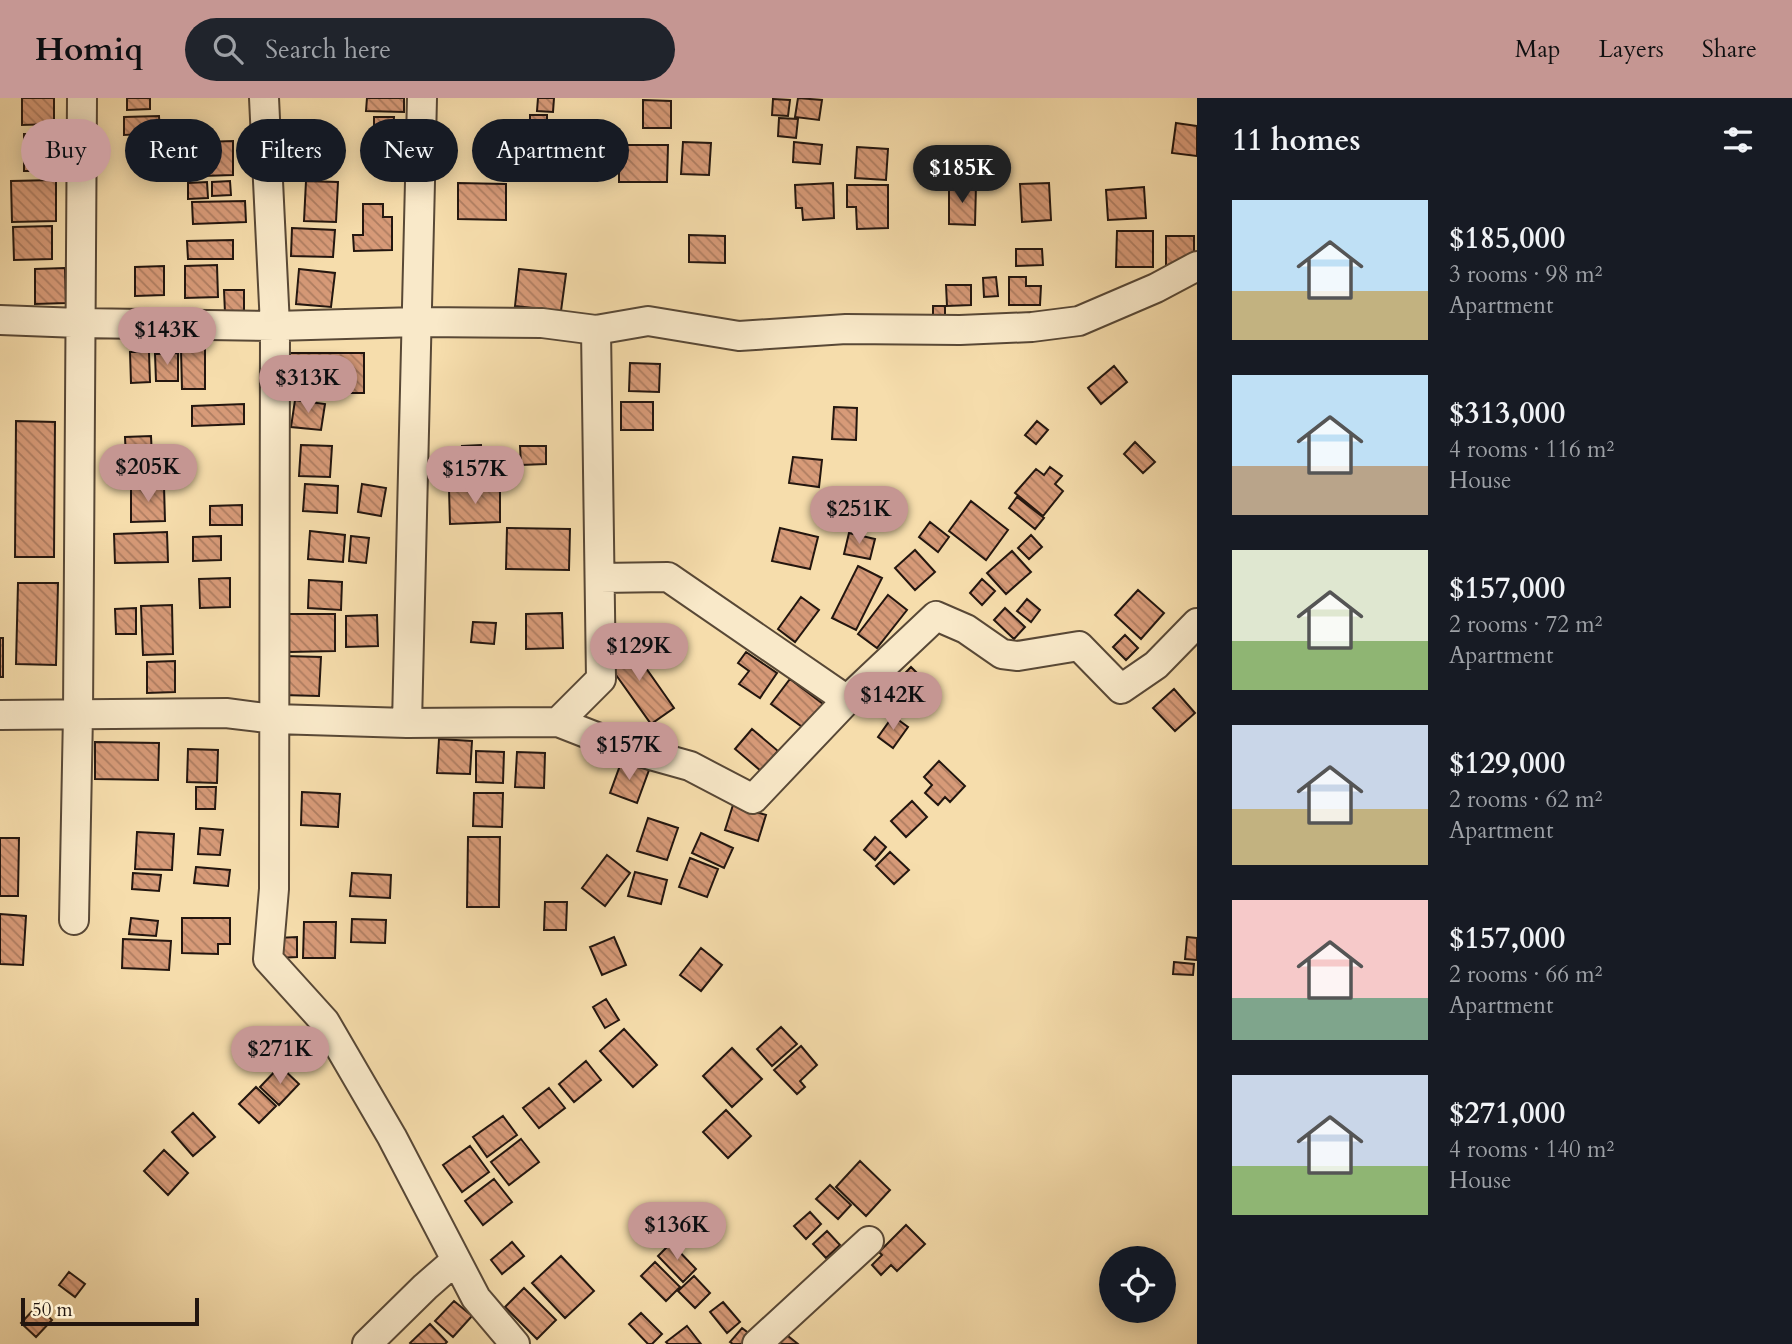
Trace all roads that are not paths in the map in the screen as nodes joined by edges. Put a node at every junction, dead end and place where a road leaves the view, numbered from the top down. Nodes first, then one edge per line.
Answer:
1 (82, 98) edge
2 (264, 98) edge
3 (422, 98) edge
4 (1197, 266) edge
5 (0, 320) edge
6 (417, 322) junction
7 (79, 323) junction
8 (275, 326) junction
9 (596, 330) junction
10 (600, 578) junction
11 (1197, 623) edge
12 (847, 700) junction
13 (78, 714) junction
14 (0, 715) edge
15 (274, 719) junction
16 (558, 722) junction
17 (407, 723) junction
18 (74, 920) dead end
19 (869, 1241) dead end
20 (456, 1260) junction
21 (367, 1344) edge
22 (515, 1344) edge
23 (757, 1344) edge

1 - 7 street
2 - 8 street
3 - 6 street
4 - 9 street
5 - 7 street
6 - 8 street
6 - 9 street
6 - 17 street
7 - 8 street
7 - 13 street
8 - 15 street
9 - 10 street
10 - 12 street
10 - 16 street
11 - 12 street
12 - 16 street
13 - 14 street
13 - 15 street
13 - 18 street
15 - 17 street
15 - 20 street
16 - 17 street
19 - 23 street
20 - 21 street
20 - 22 street

